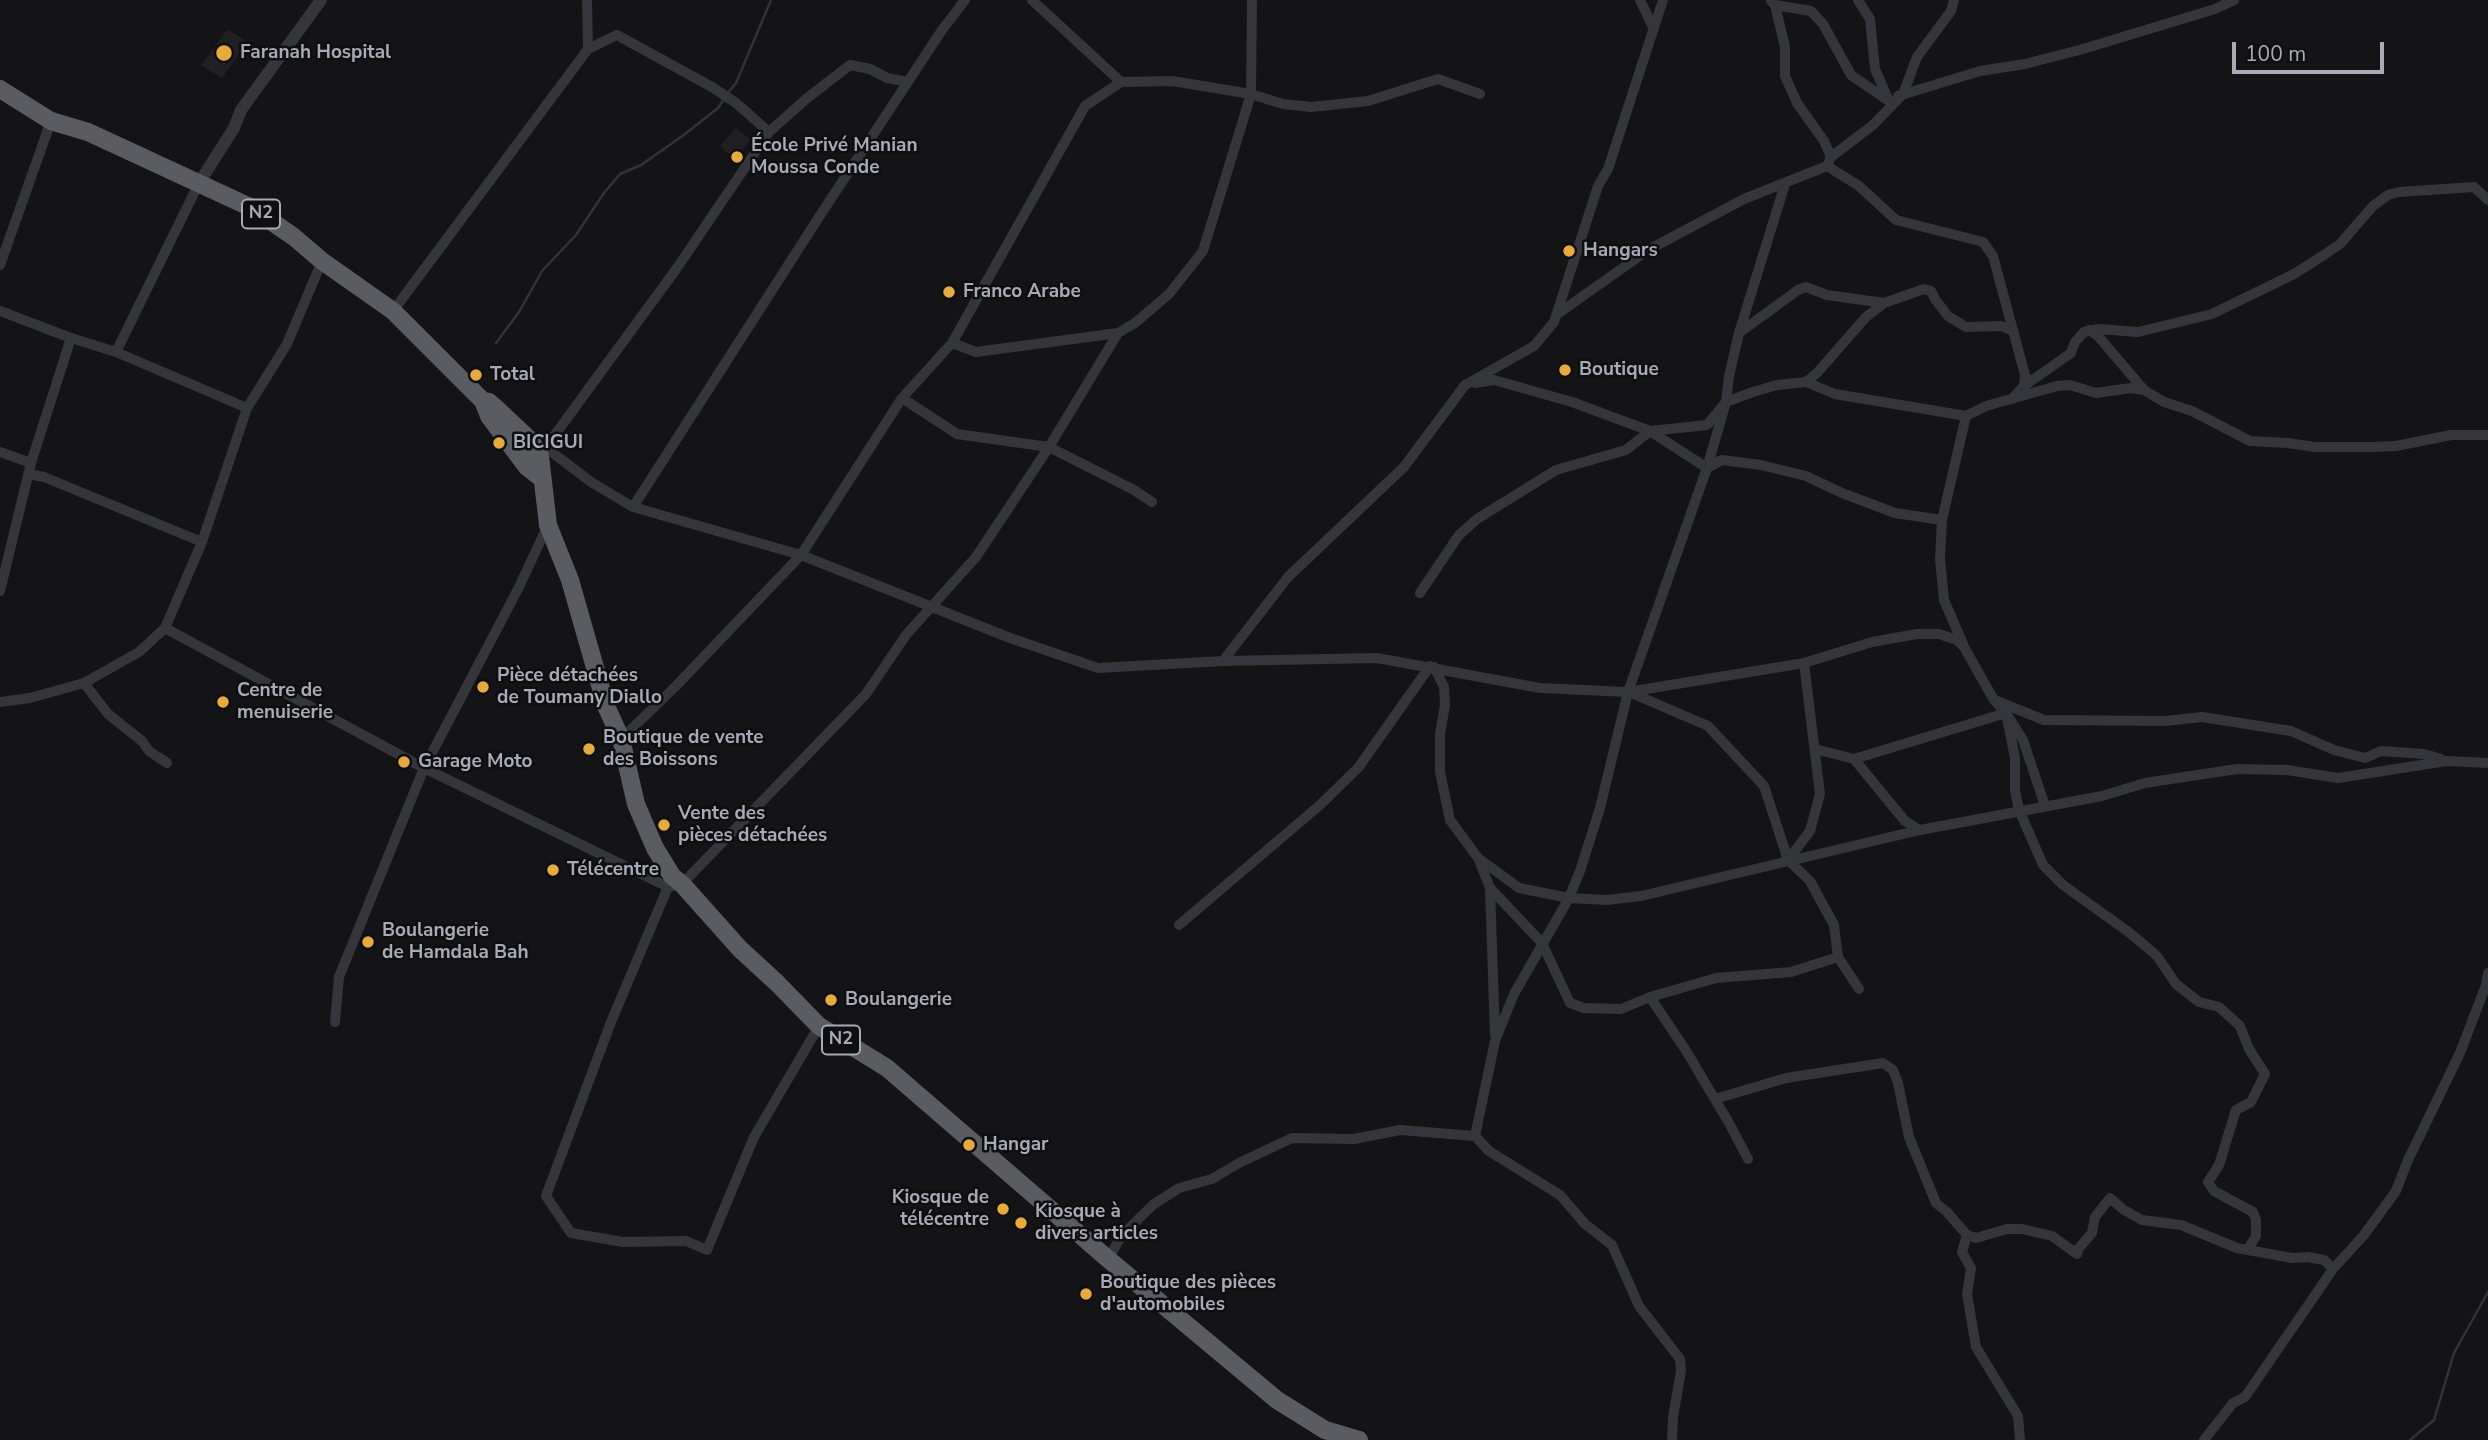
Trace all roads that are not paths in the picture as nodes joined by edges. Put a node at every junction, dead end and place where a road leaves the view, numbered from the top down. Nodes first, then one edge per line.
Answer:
1 (321, 0) edge
2 (587, 0) edge
3 (965, 0) edge
4 (1032, 0) edge
5 (1252, 0) edge
6 (1640, 0) edge
7 (1663, 0) edge
8 (1858, 0) edge
9 (1954, 0) edge
10 (2234, 0) edge
11 (1772, 3) edge
12 (1653, 27) junction
13 (588, 49) junction
14 (908, 82) junction
15 (1121, 82) junction
16 (0, 89) edge
17 (1251, 94) junction
18 (1480, 94) dead end
19 (1903, 94) junction
20 (1889, 102) junction
21 (51, 121) junction
22 (769, 132) junction
23 (1829, 162) junction
24 (199, 183) junction
25 (1785, 184) junction
26 (2488, 200) edge
27 (322, 261) junction
28 (0, 265) edge
29 (1884, 303) junction
30 (0, 311) edge
31 (393, 311) junction
32 (1559, 313) junction
33 (2089, 330) junction
34 (2013, 331) junction
35 (1118, 333) junction
36 (1739, 333) junction
37 (71, 338) junction
38 (952, 343) junction
39 (116, 352) junction
40 (1806, 382) junction
41 (1465, 385) junction
42 (2024, 386) junction
43 (2144, 390) junction
44 (902, 398) junction
45 (2012, 399) junction
46 (1726, 402) junction
47 (247, 408) junction
48 (1966, 416) junction
49 (1650, 431) junction
50 (2488, 435) edge
51 (1049, 447) junction
52 (0, 452) edge
53 (538, 462) junction
54 (30, 468) junction
55 (1707, 468) junction
56 (1152, 502) dead end
57 (633, 507) junction
58 (1942, 520) junction
59 (548, 525) junction
60 (0, 531) edge
61 (13, 535) junction
62 (202, 542) junction
63 (801, 555) junction
64 (0, 591) edge
65 (1420, 593) dead end
66 (933, 607) junction
67 (165, 628) junction
68 (1964, 647) junction
69 (1223, 661) junction
70 (1804, 663) junction
71 (1432, 667) junction
72 (84, 683) junction
73 (1628, 692) junction
74 (1994, 700) junction
75 (0, 702) edge
76 (2006, 713) junction
77 (621, 739) junction
78 (1815, 749) junction
79 (1854, 759) junction
80 (2447, 761) junction
81 (167, 763) dead end
82 (2488, 763) edge
83 (424, 768) junction
84 (2045, 806) junction
85 (2019, 810) junction
86 (1920, 830) junction
87 (1478, 858) junction
88 (1788, 860) junction
89 (675, 886) junction
90 (1490, 888) junction
91 (1569, 898) junction
92 (1178, 925) dead end
93 (1542, 943) junction
94 (1838, 957) junction
95 (2488, 972) edge
96 (1859, 989) dead end
97 (1650, 997) junction
98 (335, 1022) dead end
99 (819, 1026) junction
100 (1495, 1041) junction
101 (1715, 1100) junction
102 (1475, 1136) junction
103 (1748, 1160) dead end
104 (1967, 1235) junction
105 (2248, 1249) junction
106 (1108, 1259) junction
107 (2333, 1269) junction
108 (1359, 1440) edge
109 (1672, 1440) edge
110 (2020, 1440) edge
111 (2204, 1440) edge

1 - 24 street
2 - 13 street
3 - 14 street
4 - 15 street
5 - 17 street
6 - 12 street
7 - 12 street
8 - 20 street
9 - 19 street
10 - 19 street
11 - 20 street
11 - 23 street
12 - 32 street
13 - 22 street
13 - 31 street
14 - 22 street
14 - 57 street
15 - 17 street
15 - 38 street
16 - 21 highway, N2
17 - 18 street
17 - 35 street
19 - 20 street
19 - 23 street
21 - 24 highway, N2
21 - 28 street
22 - 53 street
23 - 25 street
23 - 34 street
24 - 27 highway, N2
24 - 39 street
25 - 32 street
25 - 36 street
26 - 33 street
27 - 31 highway, N2
27 - 47 street
29 - 34 street
29 - 36 street
29 - 40 street
30 - 37 street
31 - 53 highway, N2
32 - 41 street
33 - 42 street
33 - 43 street
34 - 42 street
35 - 38 street
35 - 51 street
36 - 46 street
37 - 39 street
37 - 54 street
38 - 44 street
39 - 47 street
40 - 46 street
40 - 48 street
41 - 49 street
41 - 69 street
42 - 45 street
43 - 45 street
43 - 50 street
44 - 51 street
44 - 63 street
45 - 48 street
46 - 49 street
46 - 55 street
47 - 62 street
48 - 58 street
49 - 55 street
49 - 65 street
51 - 56 street
51 - 66 street
52 - 54 street
53 - 57 street
53 - 59 highway, N2
54 - 61 street
54 - 62 street
55 - 58 street
55 - 73 street
57 - 63 street
58 - 68 street
59 - 77 highway, N2
59 - 83 street
60 - 61 street
61 - 64 street
62 - 67 street
63 - 66 street
63 - 77 street
66 - 69 street
66 - 89 street
67 - 72 street
67 - 83 street
68 - 70 street
68 - 74 street
69 - 71 street
70 - 73 street
70 - 78 street
71 - 73 street
71 - 87 street
71 - 92 street
72 - 75 street
72 - 81 street
73 - 88 street
73 - 91 street
74 - 76 street
74 - 80 street
76 - 79 street
76 - 84 street
76 - 85 street
77 - 89 highway, N2
78 - 79 street
78 - 88 street
79 - 86 street
80 - 82 street
80 - 84 street
83 - 89 street
83 - 98 street
84 - 85 street
85 - 86 street
85 - 105 street
86 - 88 street
87 - 90 street
87 - 91 street
88 - 91 street
88 - 94 street
89 - 99 highway, N2
89 - 99 street
90 - 93 street
90 - 100 street
91 - 93 street
93 - 97 street
93 - 100 street
94 - 96 street
94 - 97 street
95 - 107 street
97 - 101 street
99 - 106 highway, N2
100 - 102 street
101 - 103 street
101 - 104 street
102 - 106 street
102 - 109 street
104 - 105 street
104 - 110 street
105 - 107 street
106 - 108 highway, N2
107 - 111 street

